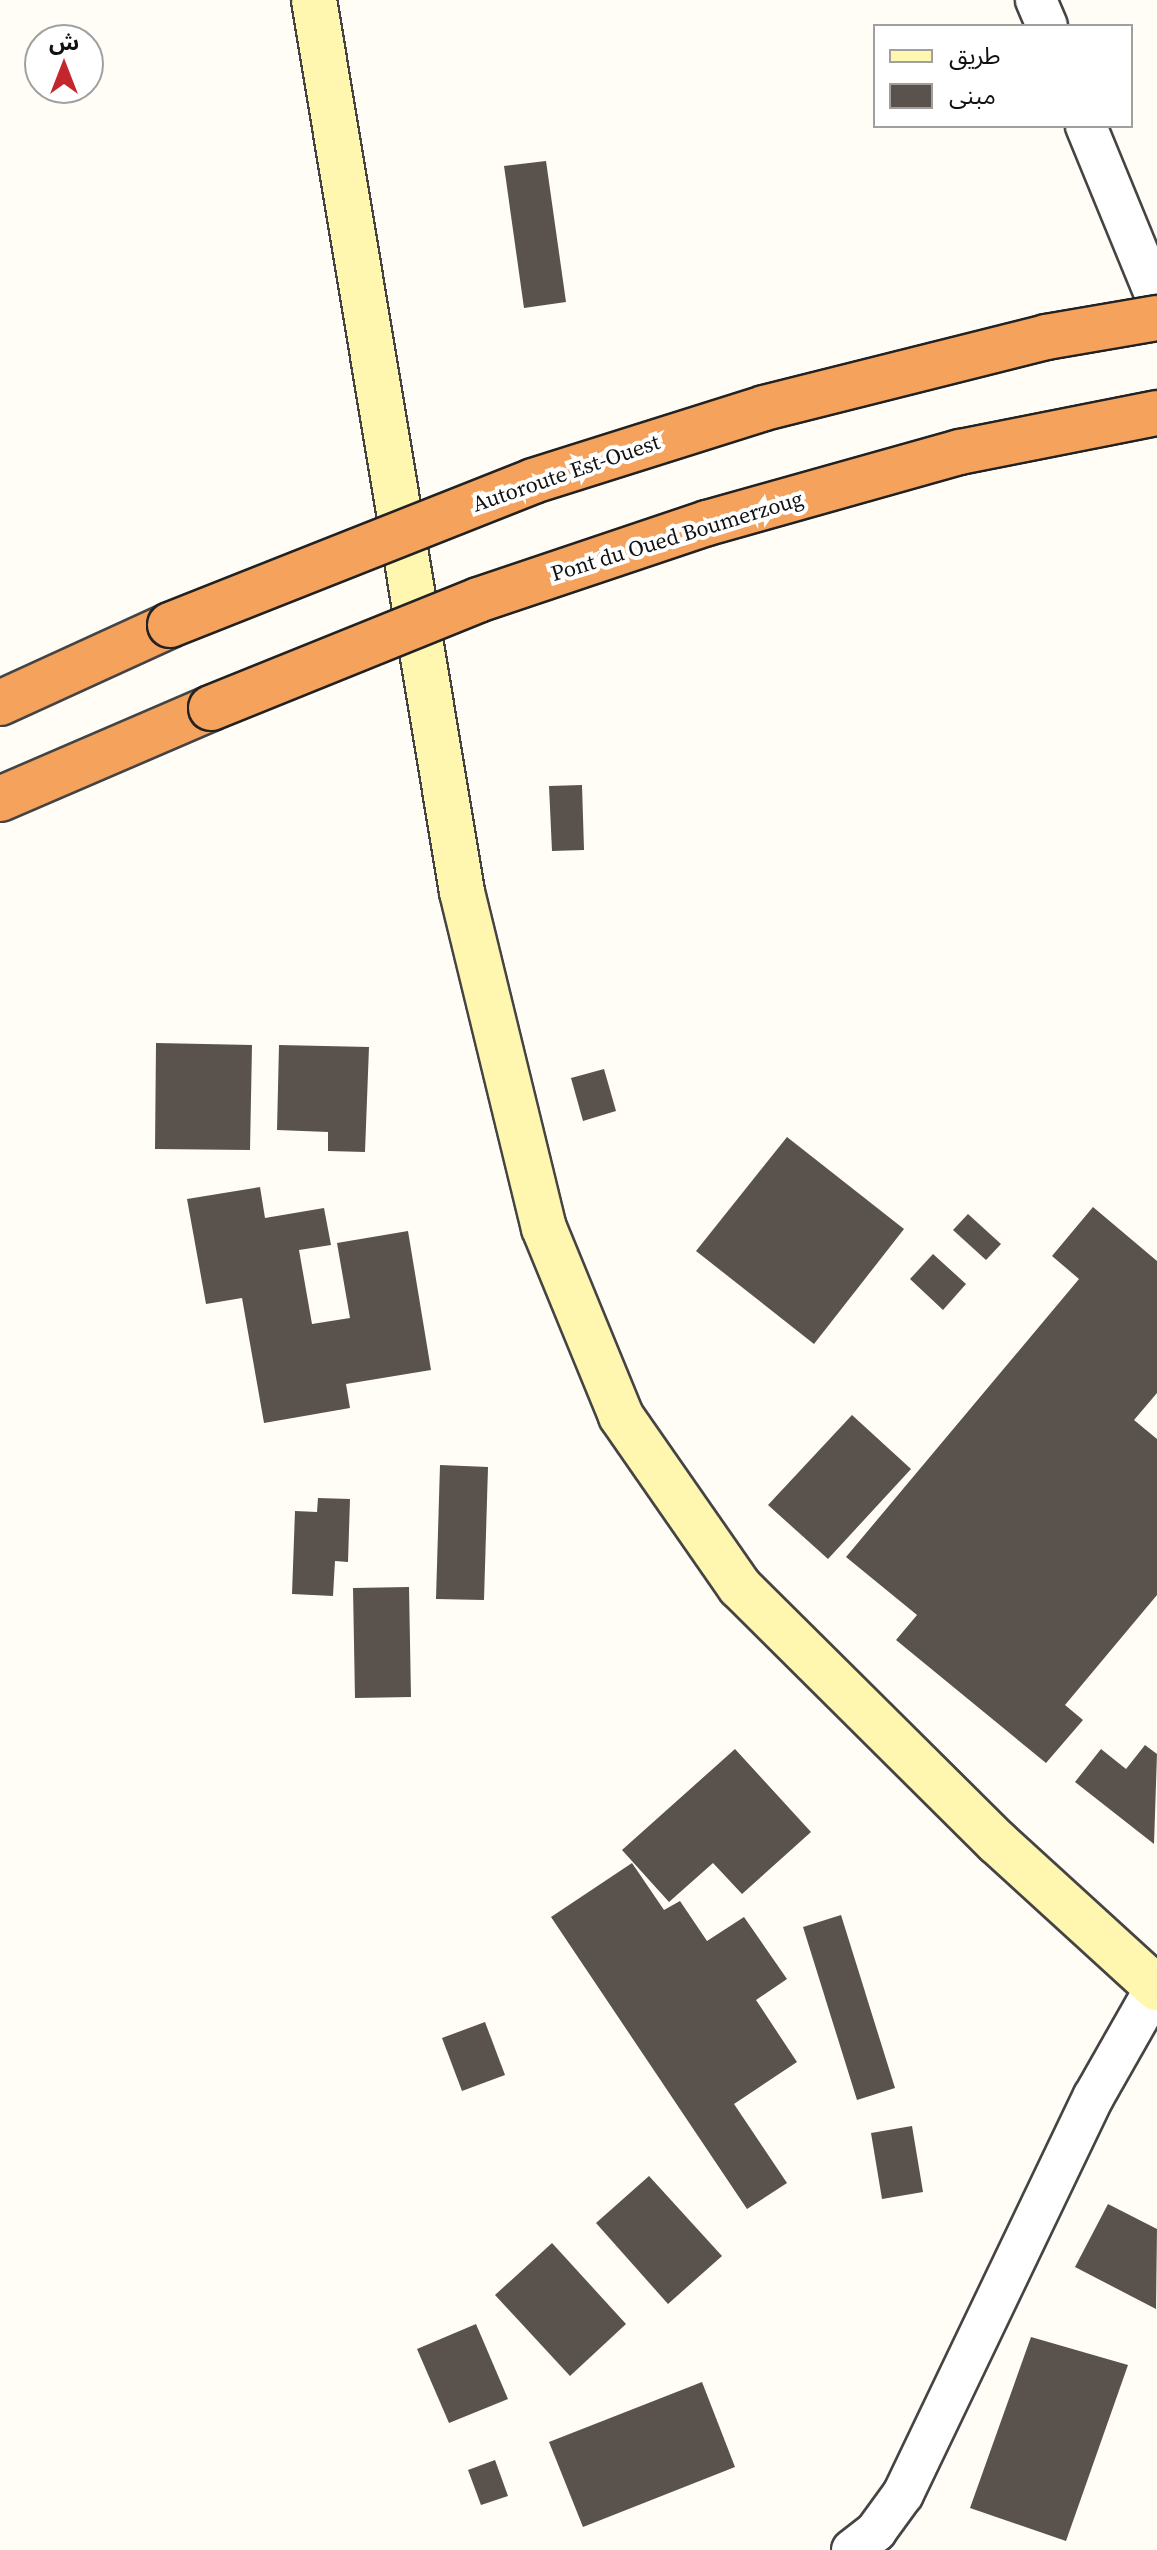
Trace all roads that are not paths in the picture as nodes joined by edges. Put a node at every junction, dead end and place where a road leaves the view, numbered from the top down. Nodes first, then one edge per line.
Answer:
1 (314, 0) edge
2 (1036, 0) edge
3 (1046, 24) edge
4 (1087, 128) edge
5 (1157, 299) edge
6 (1157, 318) edge
7 (1157, 413) edge
8 (0, 703) edge
9 (0, 799) edge
10 (1156, 1988) edge
11 (852, 2550) edge

1 - 10 main road
2 - 3 street
4 - 5 street
6 - 8 highway, Autoroute Est-Ouest, bridge
7 - 9 highway, Pont du Oued Boumerzoug, bridge
10 - 11 street

